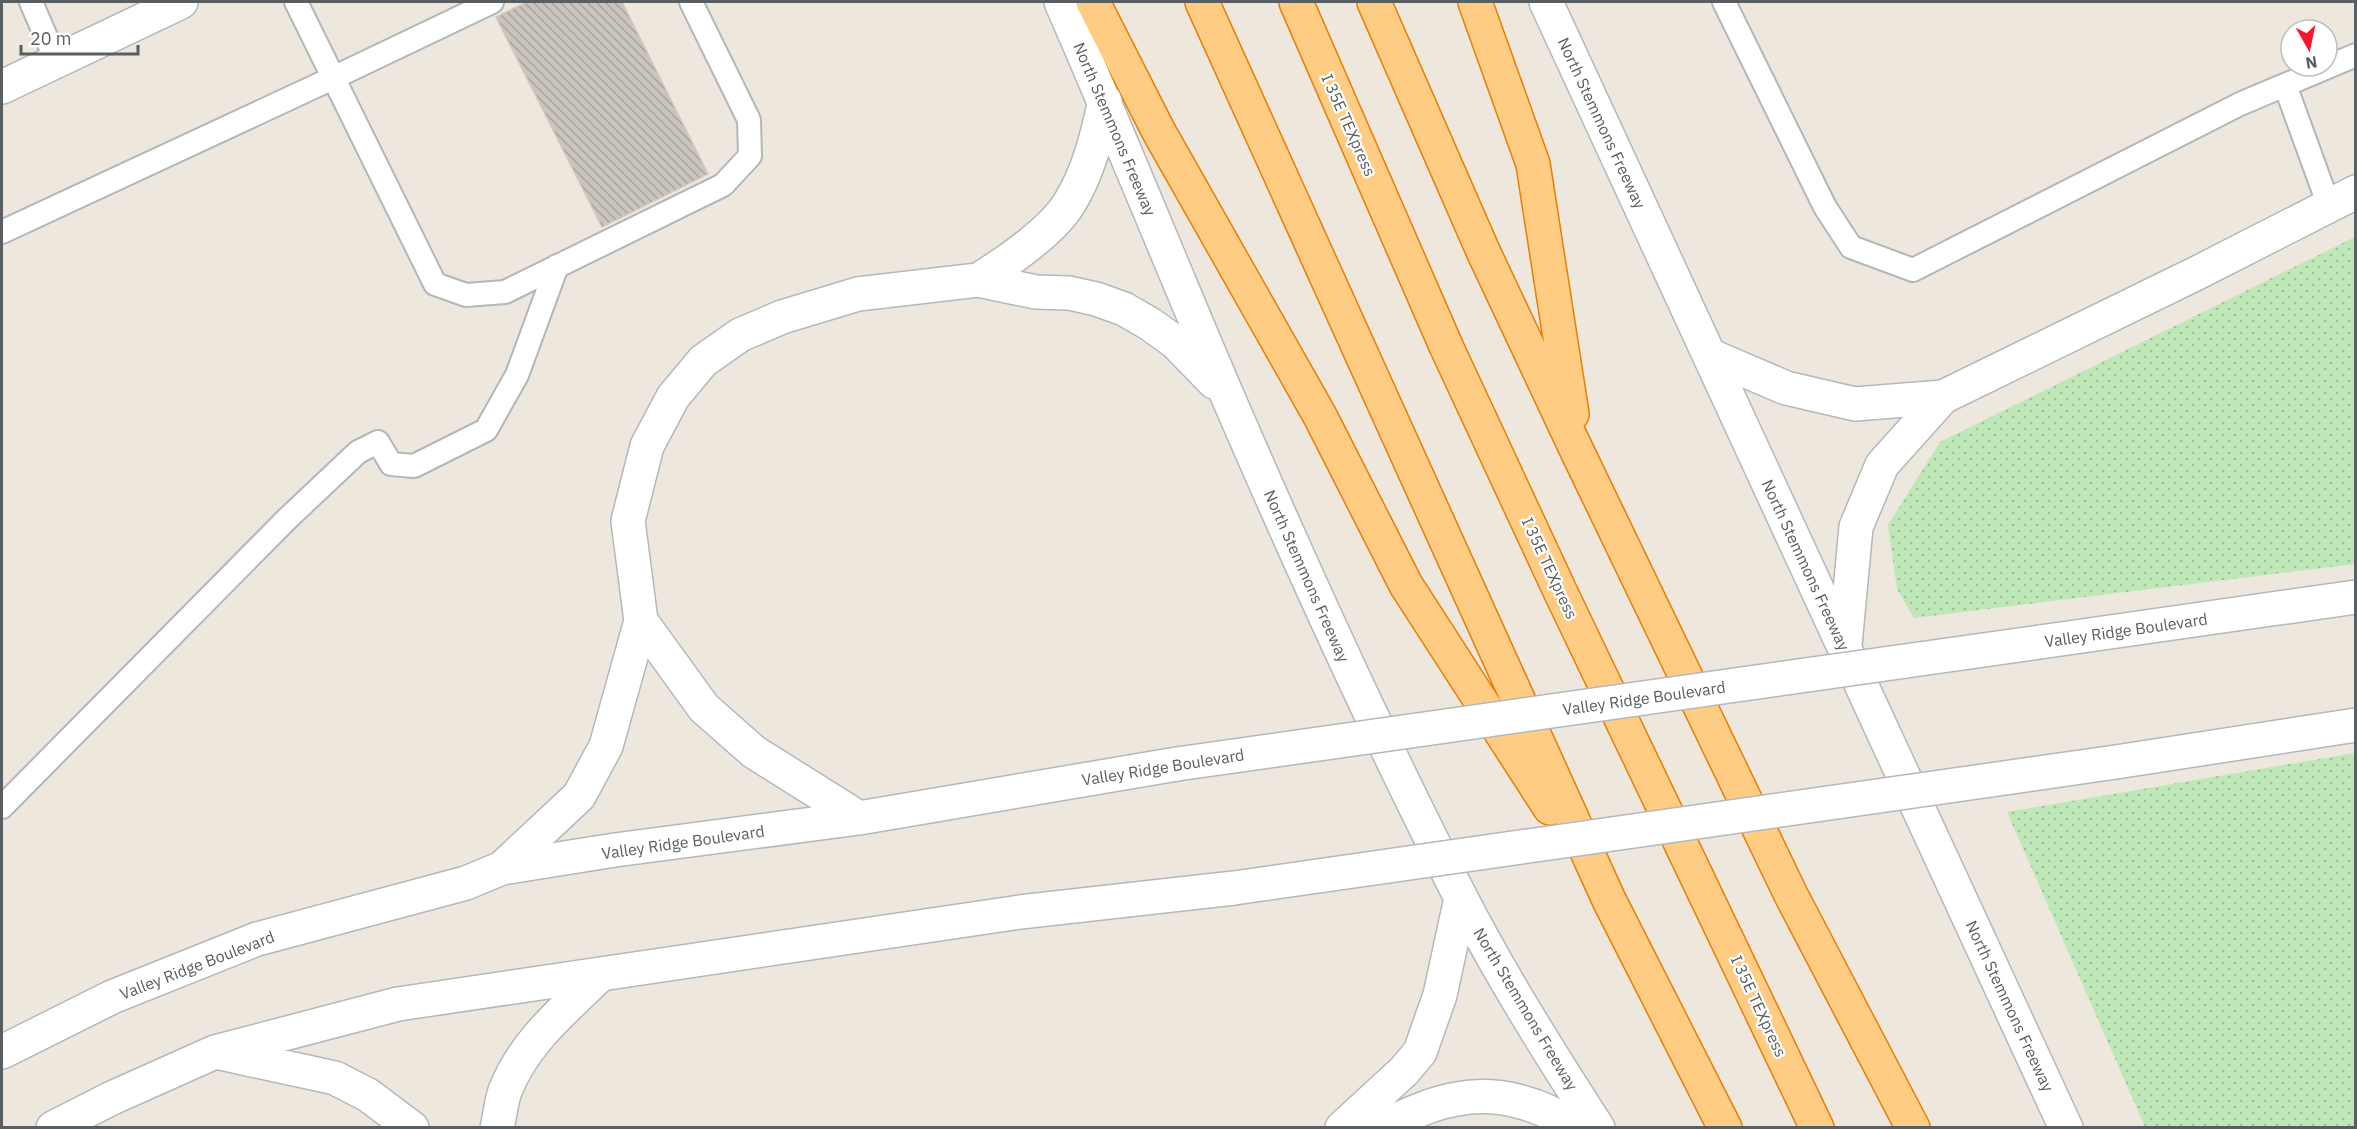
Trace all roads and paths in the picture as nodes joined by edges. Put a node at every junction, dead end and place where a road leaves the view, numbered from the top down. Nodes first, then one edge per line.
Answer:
1 (31, 2) edge
2 (181, 2) edge
3 (296, 2) edge
4 (492, 2) edge
5 (691, 2) edge
6 (1061, 2) edge
7 (1093, 2) edge
8 (1202, 2) edge
9 (1296, 2) edge
10 (1374, 2) edge
11 (1474, 2) edge
12 (1546, 2) edge
13 (1725, 2) edge
14 (2355, 55) edge
15 (56, 60) junction
16 (333, 78) junction
17 (2285, 85) junction
18 (2, 87) edge
19 (1105, 101) junction
20 (2342, 199) edge
21 (2, 232) edge
22 (557, 266) junction
23 (978, 280) junction
24 (1709, 355) junction
25 (1226, 394) junction
26 (1943, 397) junction
27 (1577, 451) junction
28 (2355, 597) edge
29 (641, 621) junction
30 (1844, 649) junction
31 (2355, 725) edge
32 (2, 807) edge
33 (859, 818) junction
34 (502, 868) junction
35 (1461, 898) junction
36 (1609, 900) junction
37 (601, 974) junction
38 (2, 1052) edge
39 (215, 1052) junction
40 (53, 1128) edge
41 (412, 1128) edge
42 (497, 1128) edge
43 (1342, 1128) edge
44 (1371, 1128) edge
45 (1576, 1128) edge
46 (1598, 1128) edge
47 (1725, 1128) edge
48 (1817, 1128) edge
49 (1913, 1128) edge
50 (2066, 1128) edge

1 - 15 lane
2 - 15 main road
3 - 16 lane
4 - 16 lane
5 - 22 lane
6 - 19 main road, North Stemmons Freeway
7 - 36 highway
8 - 36 highway
9 - 48 highway, I 35E TEXpress
10 - 27 highway
11 - 27 highway
12 - 24 main road, North Stemmons Freeway
13 - 17 lane
14 - 17 lane
15 - 18 main road
16 - 21 lane
16 - 22 lane
17 - 20 lane
19 - 23 main road
19 - 25 main road, North Stemmons Freeway
20 - 26 main road
22 - 32 lane
23 - 25 main road
23 - 29 main road
24 - 26 main road
24 - 30 main road, North Stemmons Freeway
25 - 35 main road, North Stemmons Freeway
26 - 30 main road
27 - 49 highway
28 - 33 main road, Valley Ridge Boulevard, bridge
29 - 33 main road
29 - 34 main road
30 - 50 main road, North Stemmons Freeway
31 - 37 main road, bridge
33 - 34 main road, Valley Ridge Boulevard
34 - 38 main road, Valley Ridge Boulevard
35 - 43 main road
35 - 46 main road, North Stemmons Freeway
36 - 47 highway
37 - 39 main road
37 - 42 main road
39 - 40 main road
39 - 41 main road
44 - 45 main road

